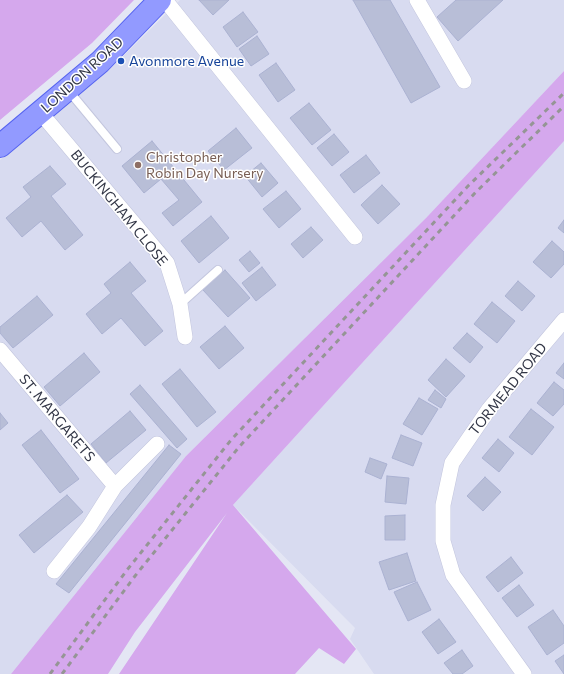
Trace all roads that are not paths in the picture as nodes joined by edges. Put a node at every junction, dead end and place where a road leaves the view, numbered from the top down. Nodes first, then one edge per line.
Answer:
1 (160, 0) edge
2 (165, 0) edge
3 (417, 0) edge
4 (464, 81) dead end
5 (67, 89) junction
6 (40, 112) junction
7 (0, 146) edge
8 (117, 149) dead end
9 (355, 237) dead end
10 (218, 270) dead end
11 (180, 304) junction
12 (564, 320) edge
13 (185, 336) dead end
14 (0, 350) edge
15 (157, 444) dead end
16 (115, 486) junction
17 (54, 571) dead end
18 (524, 674) edge

1 - 5 main road, LONDON ROAD
2 - 9 street
3 - 4 street
5 - 6 main road, LONDON ROAD
5 - 8 lane
6 - 7 main road, LONDON ROAD
6 - 11 street, BUCKINGHAM CLOSE
10 - 11 lane
11 - 13 street, BUCKINGHAM CLOSE
12 - 18 street, TORMEAD ROAD
14 - 16 street, ST. MARGARETS
15 - 16 street
16 - 17 street

